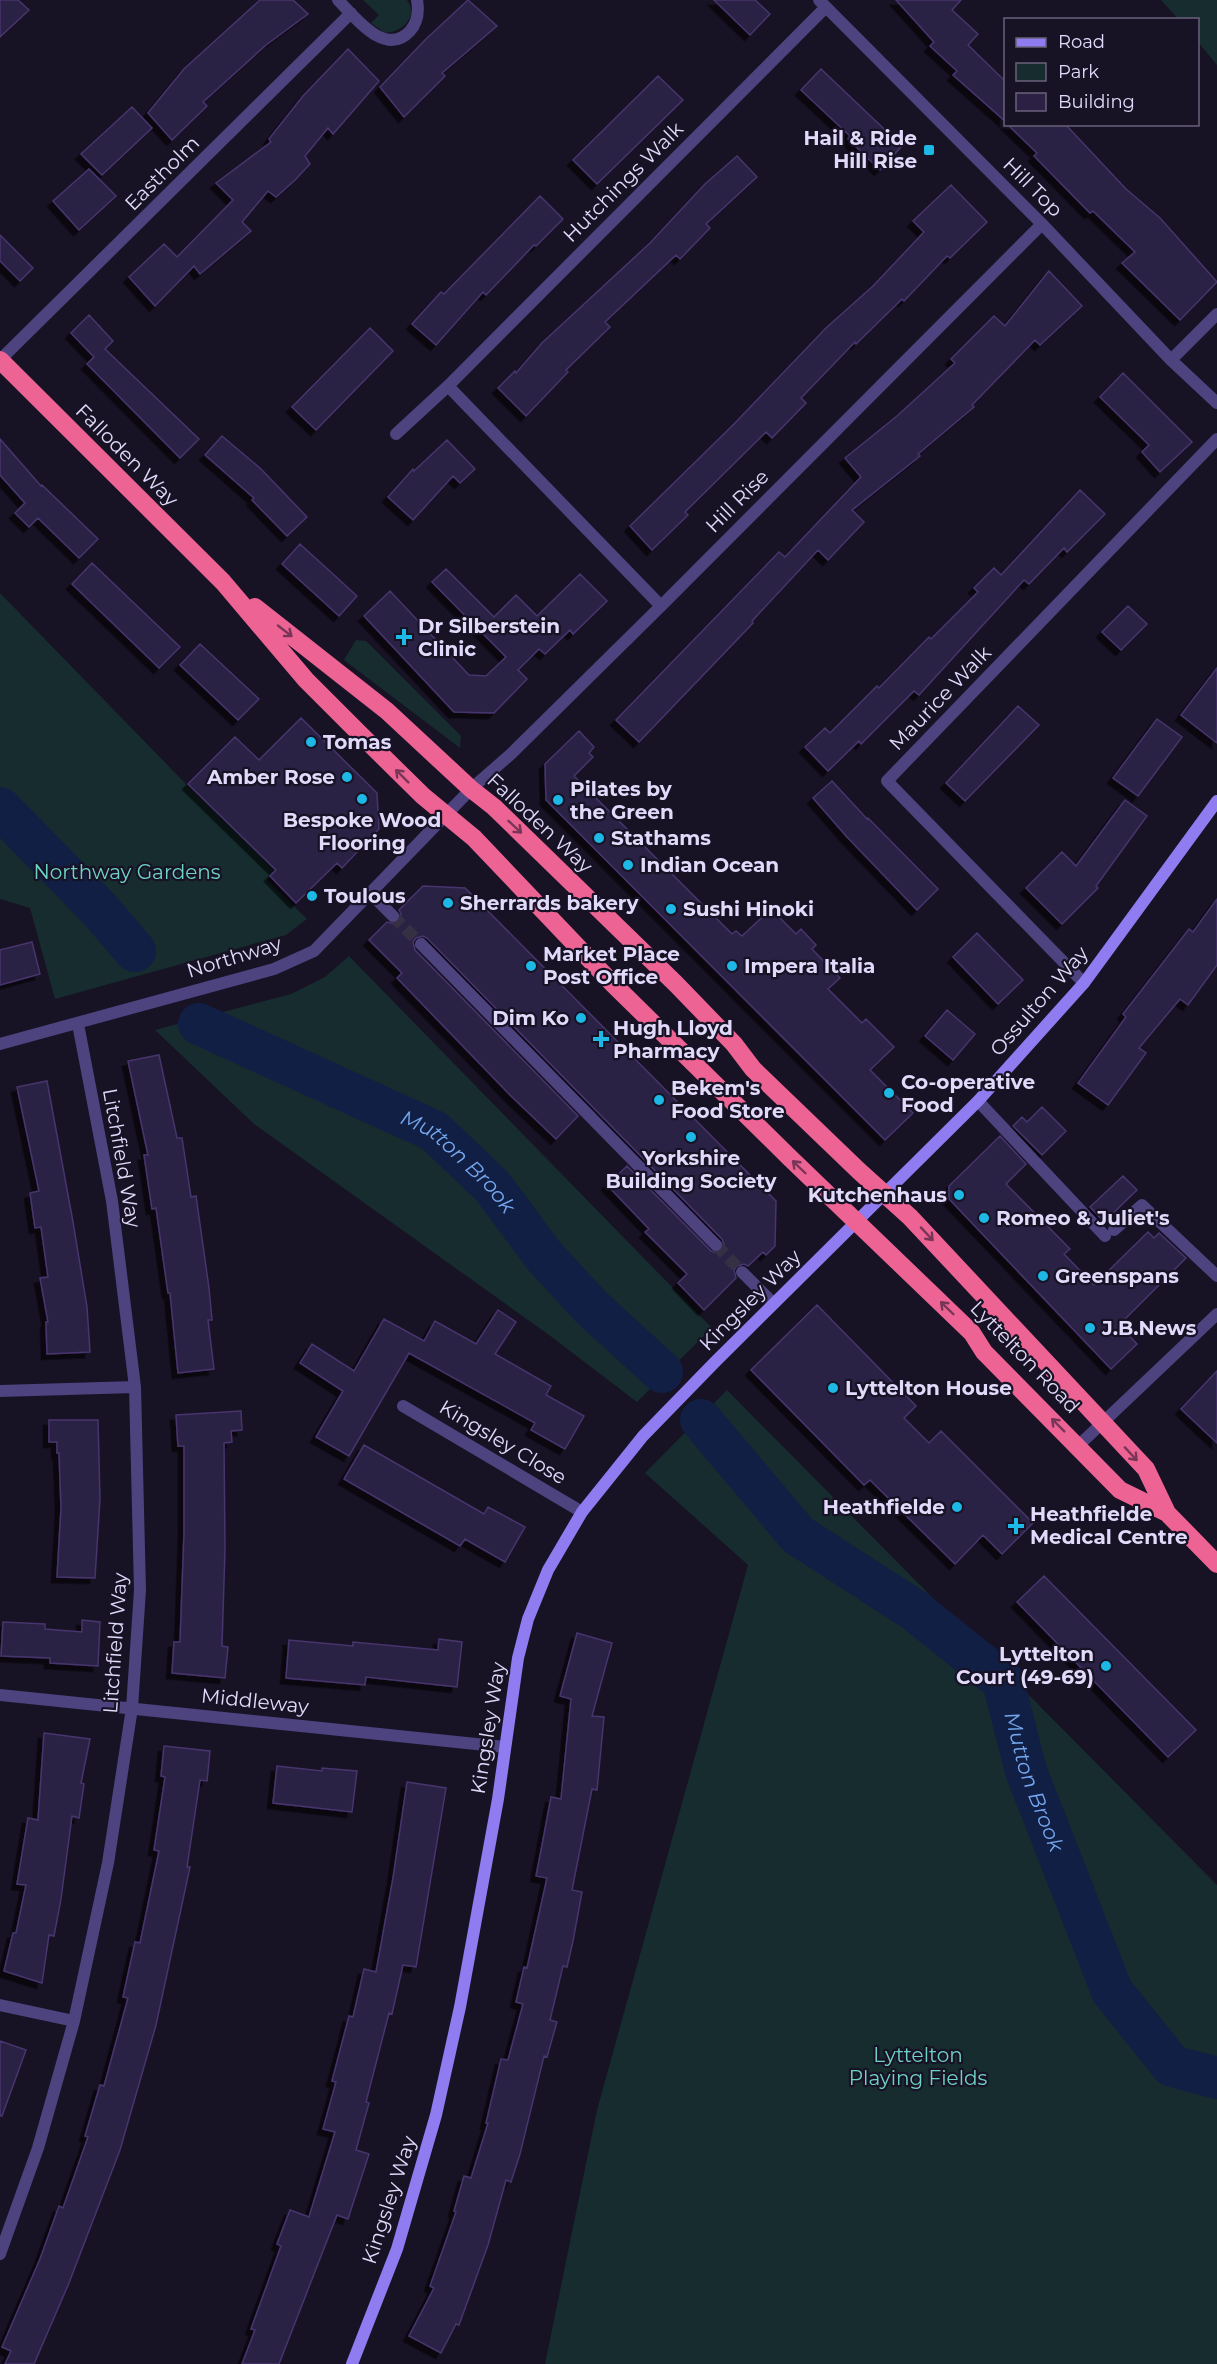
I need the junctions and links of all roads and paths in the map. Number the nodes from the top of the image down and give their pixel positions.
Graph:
1 (338, 0) edge
2 (417, 0) edge
3 (823, 3) edge
4 (351, 13) junction
5 (1042, 224) junction
6 (1217, 314) edge
7 (0, 360) edge
8 (1172, 360) junction
9 (448, 386) junction
10 (1217, 403) edge
11 (396, 434) dead end
12 (1217, 439) edge
13 (223, 582) junction
14 (661, 606) junction
15 (471, 789) junction
16 (1217, 801) edge
17 (452, 808) junction
18 (371, 894) junction
19 (393, 916) tunnel mouth
20 (421, 944) tunnel mouth
21 (1084, 983) junction
22 (78, 1024) junction
23 (0, 1044) edge
24 (978, 1101) junction
25 (885, 1194) junction
26 (870, 1208) joint
27 (856, 1222) junction
28 (716, 1245) tunnel mouth
29 (742, 1272) tunnel mouth
30 (1217, 1276) edge
31 (773, 1303) junction
32 (1217, 1314) edge
33 (135, 1387) junction
34 (0, 1391) edge
35 (403, 1406) dead end
36 (1102, 1423) junction
37 (1078, 1446) junction
38 (582, 1512) junction
39 (1167, 1513) junction
40 (1217, 1564) edge
41 (0, 1695) edge
42 (132, 1708) junction
43 (505, 1748) junction
44 (0, 2005) edge
45 (74, 2021) junction
46 (0, 2254) edge
47 (352, 2364) edge

1 - 4 street
2 - 4 street
3 - 5 street, Hill Top
3 - 9 street, Hutchings Walk
4 - 7 street, Eastholm
5 - 8 street, Hill Top
5 - 14 street, Hill Rise
6 - 8 street
7 - 13 highway, Falloden Way
8 - 10 street, Hill Top
9 - 11 street, Hutchings Walk
9 - 14 street
12 - 21 street, Maurice Walk
13 -> 15 highway, Falloden Way
17 -> 13 highway, Falloden Way
14 - 15 street, Hill Rise
15 - 17 street, Hill Rise
15 -> 25 highway, Falloden Way
16 - 21 street, Ossulton Way
17 - 18 street, Northway
27 -> 17 highway, Falloden Way
18 - 19 street
18 - 22 street, Northway
20 - 28 street
21 - 24 street, Ossulton Way
22 - 23 street, Northway
22 - 33 street, Litchfield Way
24 - 25 street, Ossulton Way
24 - 30 street
25 - 26 street, Ossulton Way
25 -> 36 highway, Lyttelton Road
26 - 27 street, Kingsley Way
27 - 31 street, Kingsley Way
37 -> 27 highway, Lyttelton Road
29 - 31 street
31 - 38 street, Kingsley Way
32 - 36 street
33 - 34 street
33 - 42 street, Litchfield Way
35 - 38 street, Kingsley Close
36 - 37 street
36 -> 39 highway, Lyttelton Road
37 - 39 highway, Lyttelton Road
38 - 43 street, Kingsley Way
39 - 40 highway, Lyttelton Road
41 - 42 street, Middleway
42 - 43 street, Middleway
42 - 45 street, Litchfield Way
43 - 47 street, Kingsley Way
44 - 45 street
45 - 46 street, Litchfield Way

